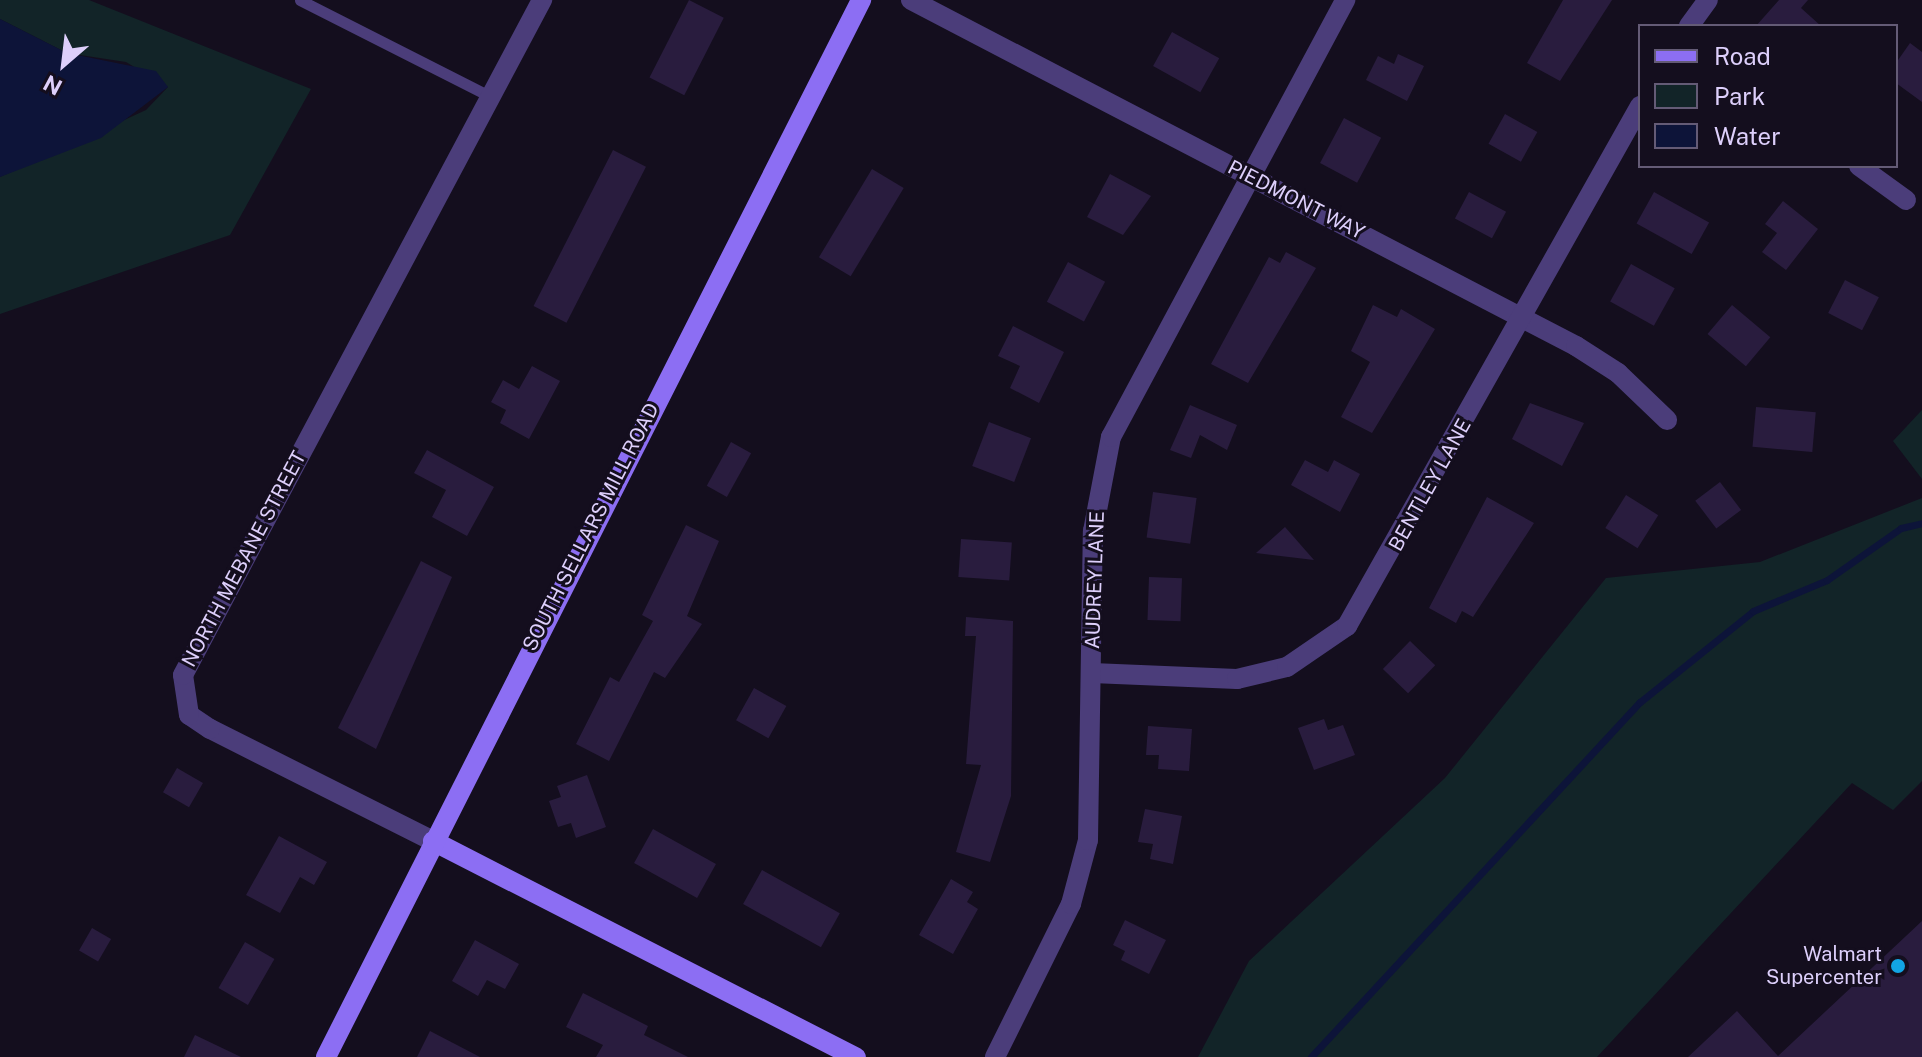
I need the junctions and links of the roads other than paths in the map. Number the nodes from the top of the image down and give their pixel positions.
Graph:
1 (300, 0) edge
2 (542, 0) edge
3 (861, 0) edge
4 (911, 0) edge
5 (1345, 0) edge
6 (1708, 0) edge
7 (1690, 24) edge
8 (489, 96) junction
9 (1638, 110) edge
10 (1862, 168) edge
11 (1250, 175) junction
12 (1906, 200) dead end
13 (1522, 318) junction
14 (1667, 420) dead end
15 (1092, 673) junction
16 (433, 841) junction
17 (326, 1057) edge
18 (856, 1057) edge
19 (995, 1057) edge

1 - 8 lane
2 - 8 street, NORTH MEBANE STREET
3 - 16 main road, SOUTH SELLARS MILL ROAD
4 - 11 street, PIEDMONT WAY
5 - 11 street, AUDREY LANE
6 - 7 street
8 - 16 street, NORTH MEBANE STREET
9 - 13 street, BENTLEY LANE
10 - 12 street
11 - 13 street, PIEDMONT WAY
11 - 15 street, AUDREY LANE
13 - 14 street, PIEDMONT WAY
13 - 15 street, BENTLEY LANE
15 - 19 street, AUDREY LANE
16 - 17 main road, SOUTH SELLARS MILL ROAD
16 - 18 main road, NORTH MEBANE STREET

